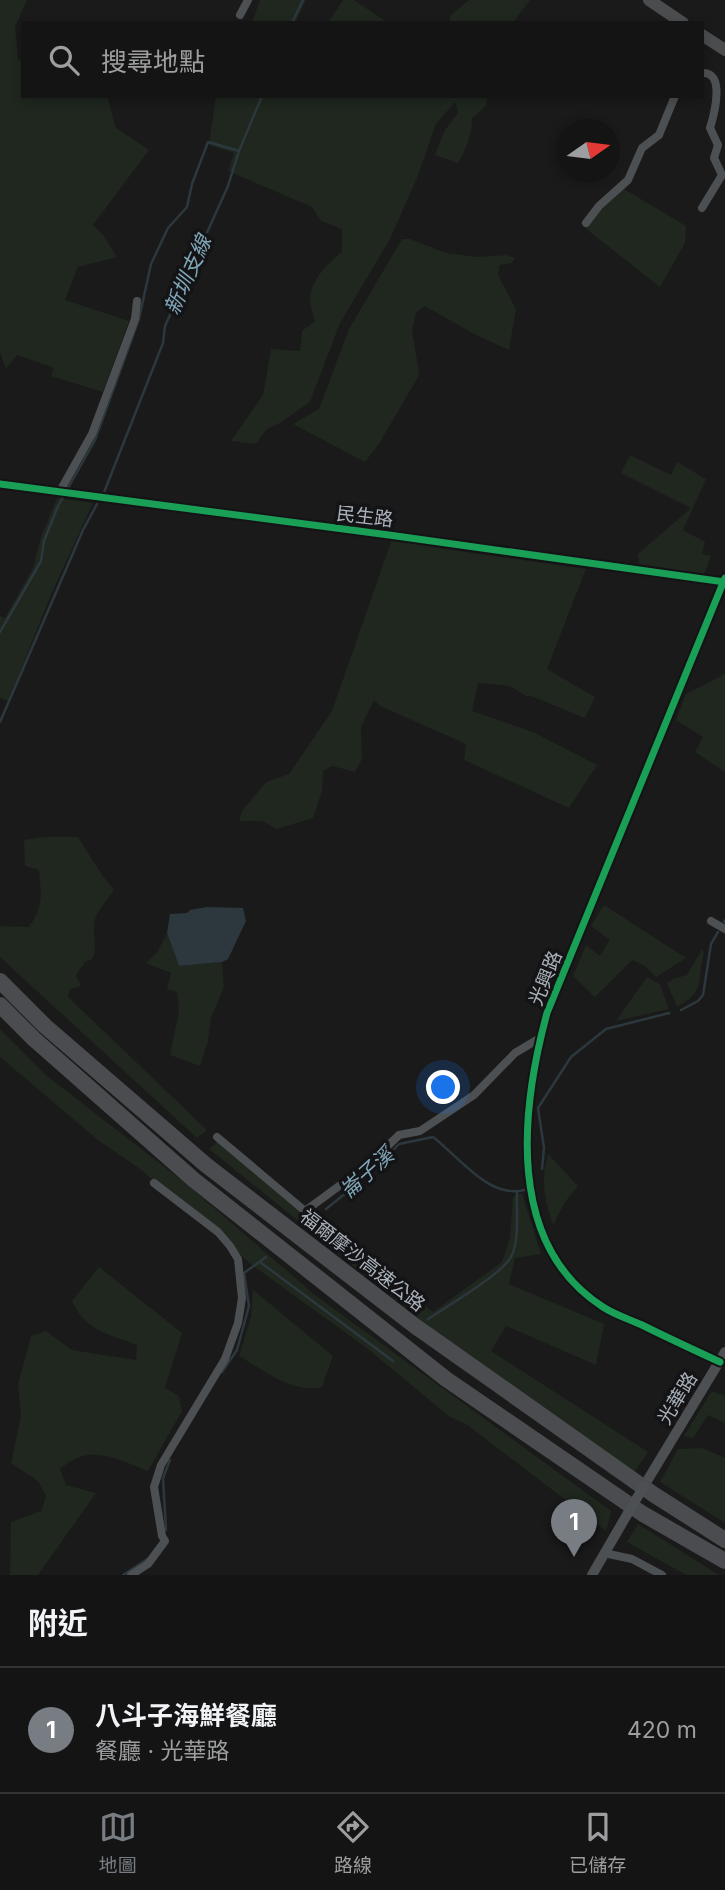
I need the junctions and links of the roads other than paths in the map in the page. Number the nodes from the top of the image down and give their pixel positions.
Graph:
1 (248, 0) edge
2 (649, 0) edge
3 (240, 16) dead end
4 (680, 21) edge
5 (704, 36) edge
6 (725, 50) edge
7 (725, 71) edge
8 (704, 73) edge
9 (720, 79) junction
10 (675, 98) edge
11 (702, 208) dead end
12 (586, 223) dead end
13 (137, 301) dead end
14 (0, 484) edge
15 (59, 493) junction
16 (724, 581) edge
17 (711, 921) dead end
18 (725, 929) edge
19 (0, 981) edge
20 (0, 1005) edge
21 (540, 1038) junction
22 (217, 1137) dead end
23 (154, 1183) dead end
24 (722, 1357) edge
25 (725, 1540) edge
26 (604, 1553) junction
27 (725, 1561) edge
28 (131, 1575) edge
29 (592, 1575) edge
30 (662, 1575) edge

1 - 3 street
2 - 4 main road
5 - 6 main road
7 - 9 street
8 - 9 street
9 - 11 street
10 - 12 street
13 - 15 street
14 - 15 street, 民生路
15 - 16 street, 民生路
16 - 21 street, 光興路
17 - 18 street
19 - 25 highway, 福爾摩沙高速公路
20 - 27 highway
21 - 22 street
21 - 24 street, 光興路
23 - 28 street
24 - 26 street, 光華路, bridge
26 - 29 street
26 - 30 street

